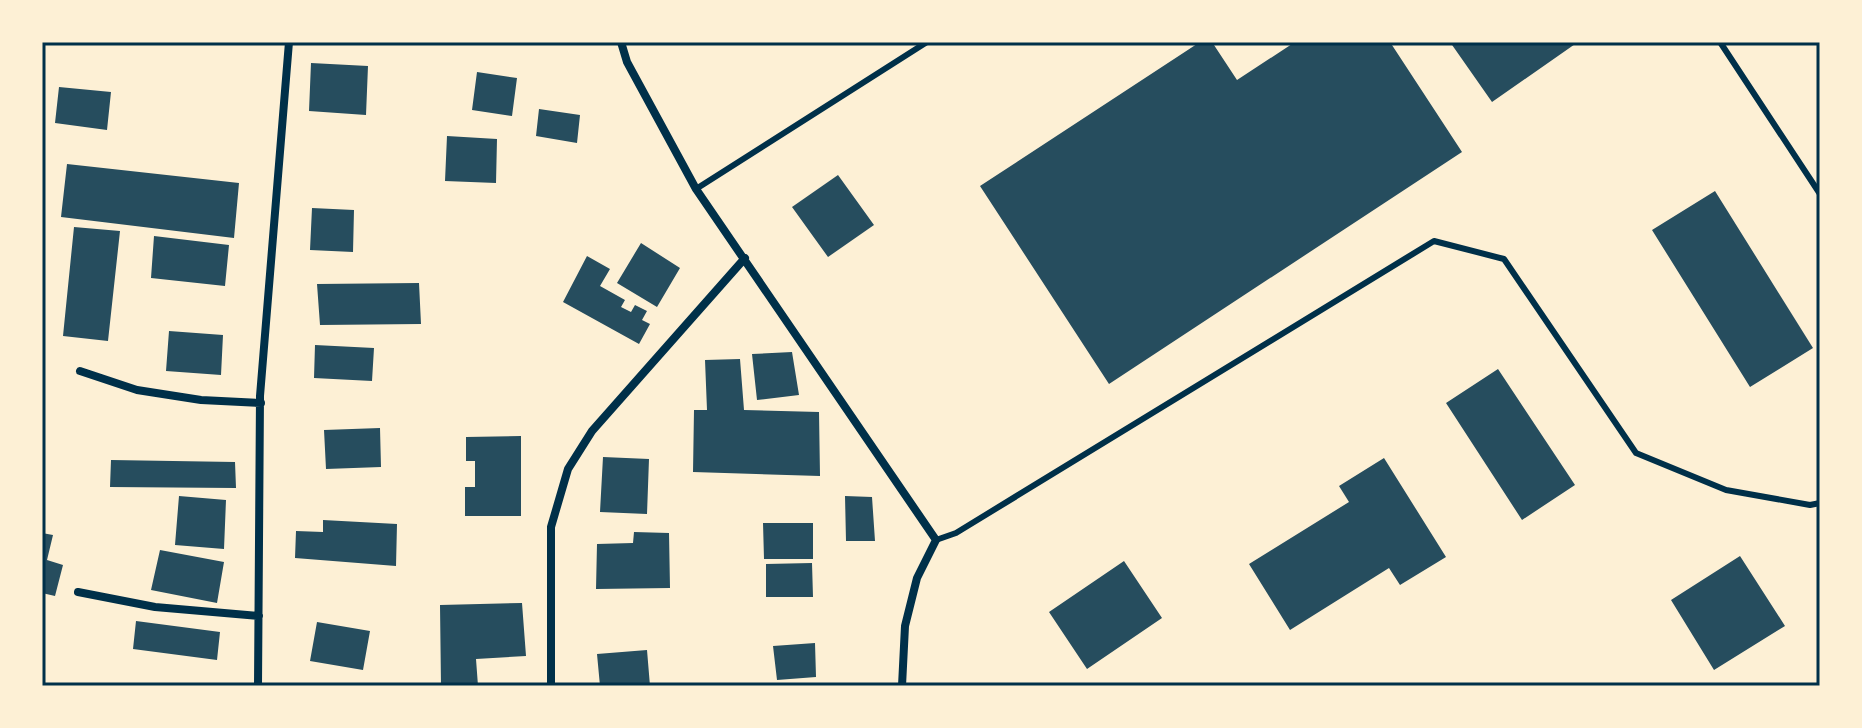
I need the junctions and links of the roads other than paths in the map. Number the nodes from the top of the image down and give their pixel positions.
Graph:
1 (289, 42) edge
2 (621, 42) edge
3 (927, 42) edge
4 (1720, 42) edge
5 (696, 189) junction
6 (1820, 194) edge
7 (745, 258) junction
8 (80, 371) dead end
9 (261, 403) junction
10 (1820, 503) edge
11 (936, 540) junction
12 (78, 592) dead end
13 (259, 616) junction
14 (258, 686) edge
15 (551, 686) edge
16 (902, 686) edge

1 - 9 street
2 - 5 street
3 - 5 lane
4 - 6 lane
5 - 7 street
7 - 11 street
7 - 15 street
8 - 9 street
9 - 13 street
10 - 11 lane
11 - 16 street
12 - 13 street
13 - 14 street

